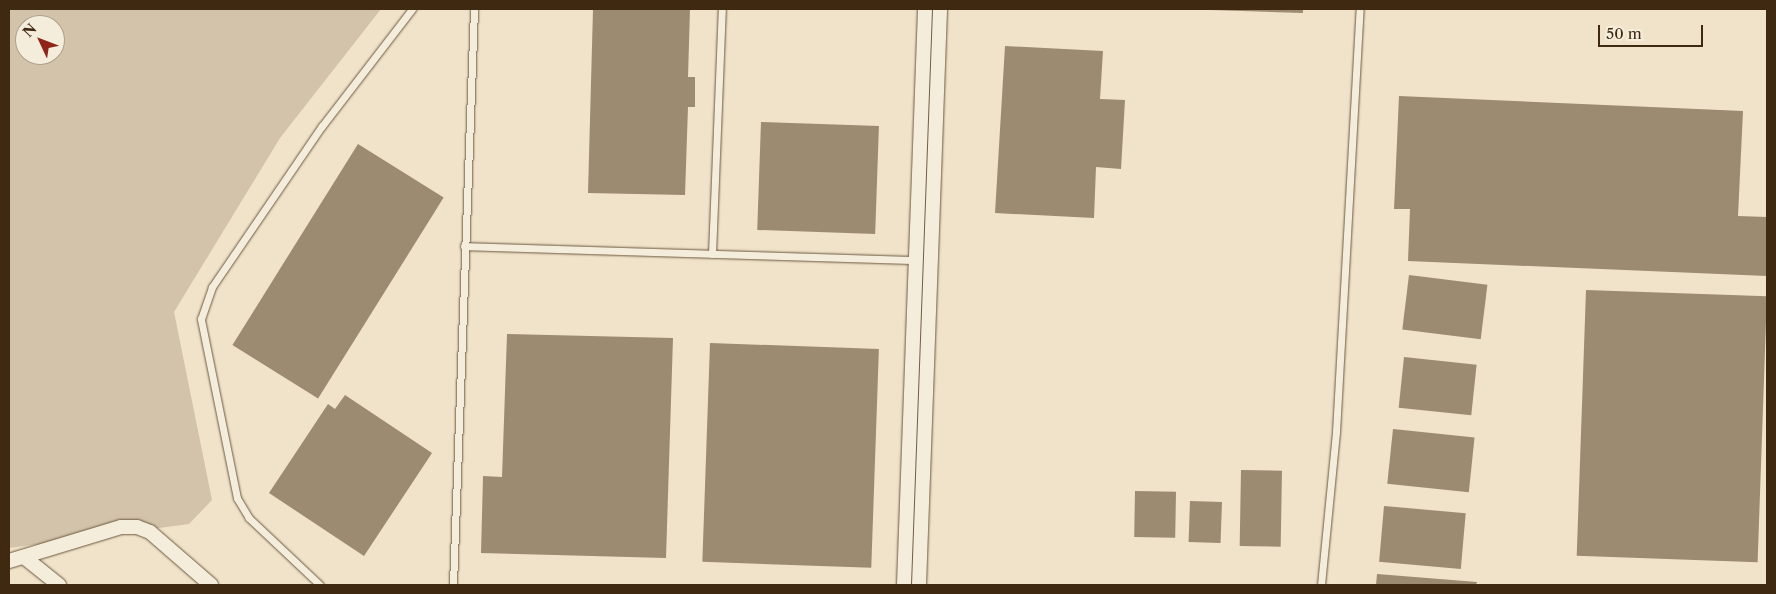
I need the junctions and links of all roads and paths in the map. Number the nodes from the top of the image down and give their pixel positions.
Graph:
1 (412, 9) edge
2 (474, 9) edge
3 (722, 9) edge
4 (926, 9) edge
5 (940, 9) edge
6 (1360, 9) edge
7 (464, 246) junction
8 (712, 254) junction
9 (917, 260) junction
10 (24, 557) junction
11 (9, 561) edge
12 (59, 585) edge
13 (211, 585) edge
14 (320, 585) edge
15 (453, 585) edge
16 (904, 585) edge
17 (920, 585) edge
18 (1321, 585) edge

1 - 14 lane
2 - 7 lane
3 - 8 lane
4 - 9 street
5 - 17 street
6 - 18 lane
7 - 8 lane
7 - 15 lane
8 - 9 lane
9 - 16 street
10 - 11 street
10 - 12 street
10 - 13 street

